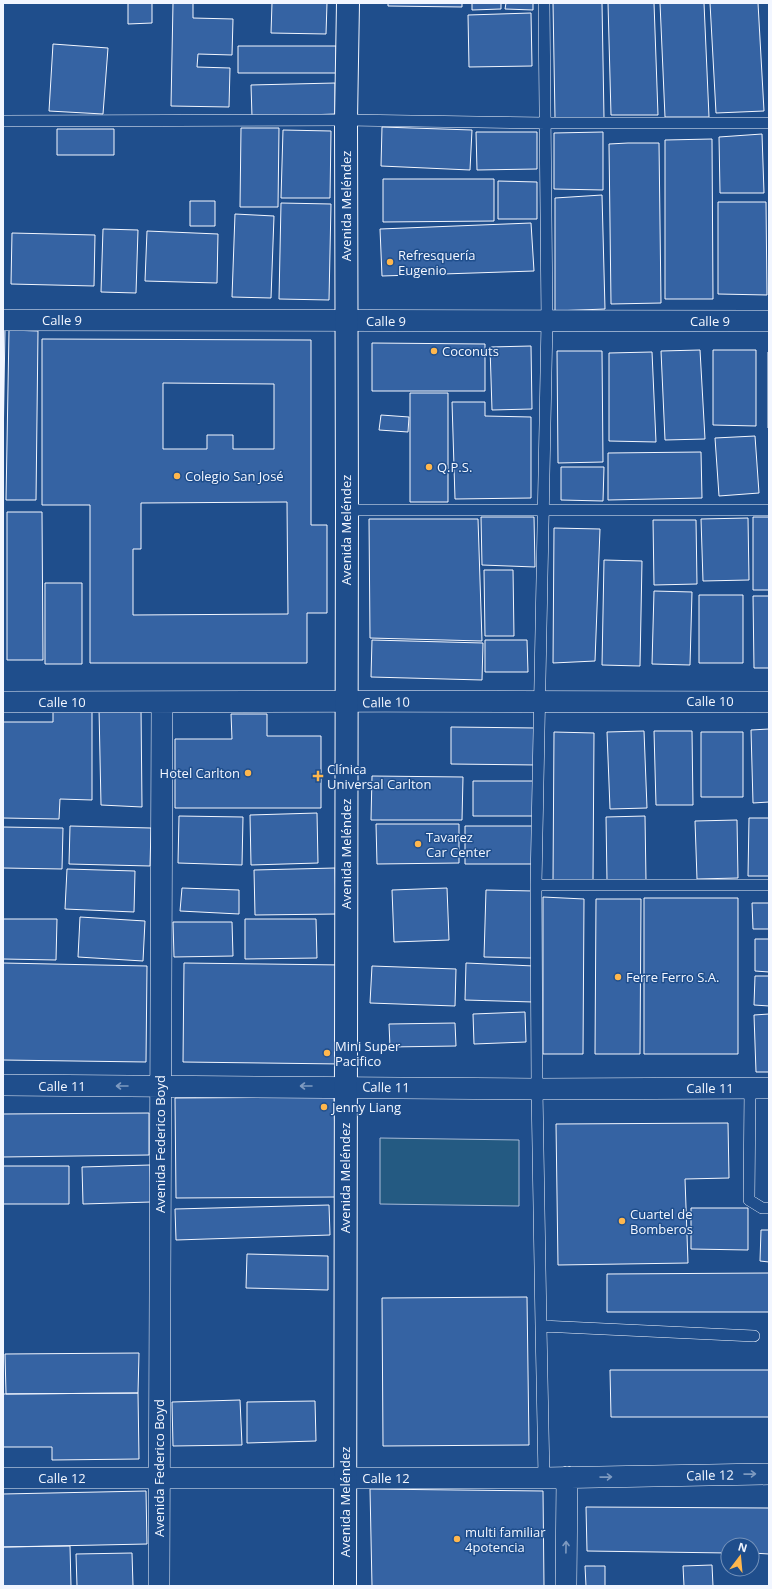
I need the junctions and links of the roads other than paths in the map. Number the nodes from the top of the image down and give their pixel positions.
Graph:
1 (348, 3) edge
2 (544, 3) edge
3 (346, 120) junction
4 (3, 121) edge
5 (546, 123) junction
6 (769, 123) edge
7 (3, 320) edge
8 (347, 321) junction
9 (546, 321) junction
10 (769, 321) edge
11 (347, 510) junction
12 (543, 510) junction
13 (769, 510) edge
14 (540, 700) junction
15 (3, 702) edge
16 (162, 702) junction
17 (346, 702) junction
18 (769, 702) edge
19 (536, 885) junction
20 (769, 885) edge
21 (3, 1085) edge
22 (160, 1086) junction
23 (345, 1086) junction
24 (759, 1088) edge
25 (537, 1089) junction
26 (769, 1208) edge
27 (541, 1326) junction
28 (754, 1336) dead end
29 (769, 1474) edge
30 (567, 1477) junction
31 (3, 1478) edge
32 (159, 1478) junction
33 (345, 1478) junction
34 (544, 1478) junction
35 (159, 1586) edge
36 (345, 1586) edge
37 (566, 1586) edge

1 - 3 street, Avenida Meléndez
2 - 5 lane
3 - 4 lane
3 - 5 lane
3 - 8 street, Avenida Meléndez
5 - 6 lane
5 - 9 lane
7 - 8 street, Calle 9
8 - 9 street, Calle 9
8 - 11 street, Avenida Meléndez
9 - 10 street, Calle 9
9 - 12 lane
11 - 12 lane
11 - 17 street, Avenida Meléndez
12 - 13 lane
12 - 14 lane
14 - 17 street, Calle 10
14 - 18 street, Calle 10
14 - 19 lane
15 - 16 street, Calle 10
16 - 17 street, Calle 10
16 - 22 street, Avenida Federico Boyd
17 - 23 street, Avenida Meléndez
19 - 20 lane
19 - 25 lane
22 -> 21 street, Calle 11
23 -> 22 street, Calle 11
22 - 32 street, Avenida Federico Boyd
23 - 25 street, Calle 11
23 - 33 street, Avenida Meléndez
24 - 25 street, Calle 11
24 - 26 lane
25 - 27 lane
27 - 28 lane
27 - 34 lane
30 -> 29 street, Calle 12
30 - 34 street, Calle 12
37 -> 30 street
31 - 32 street, Calle 12
32 - 33 street, Calle 12
32 - 35 street, Avenida Federico Boyd
33 - 34 street, Calle 12
33 - 36 street, Avenida Meléndez

